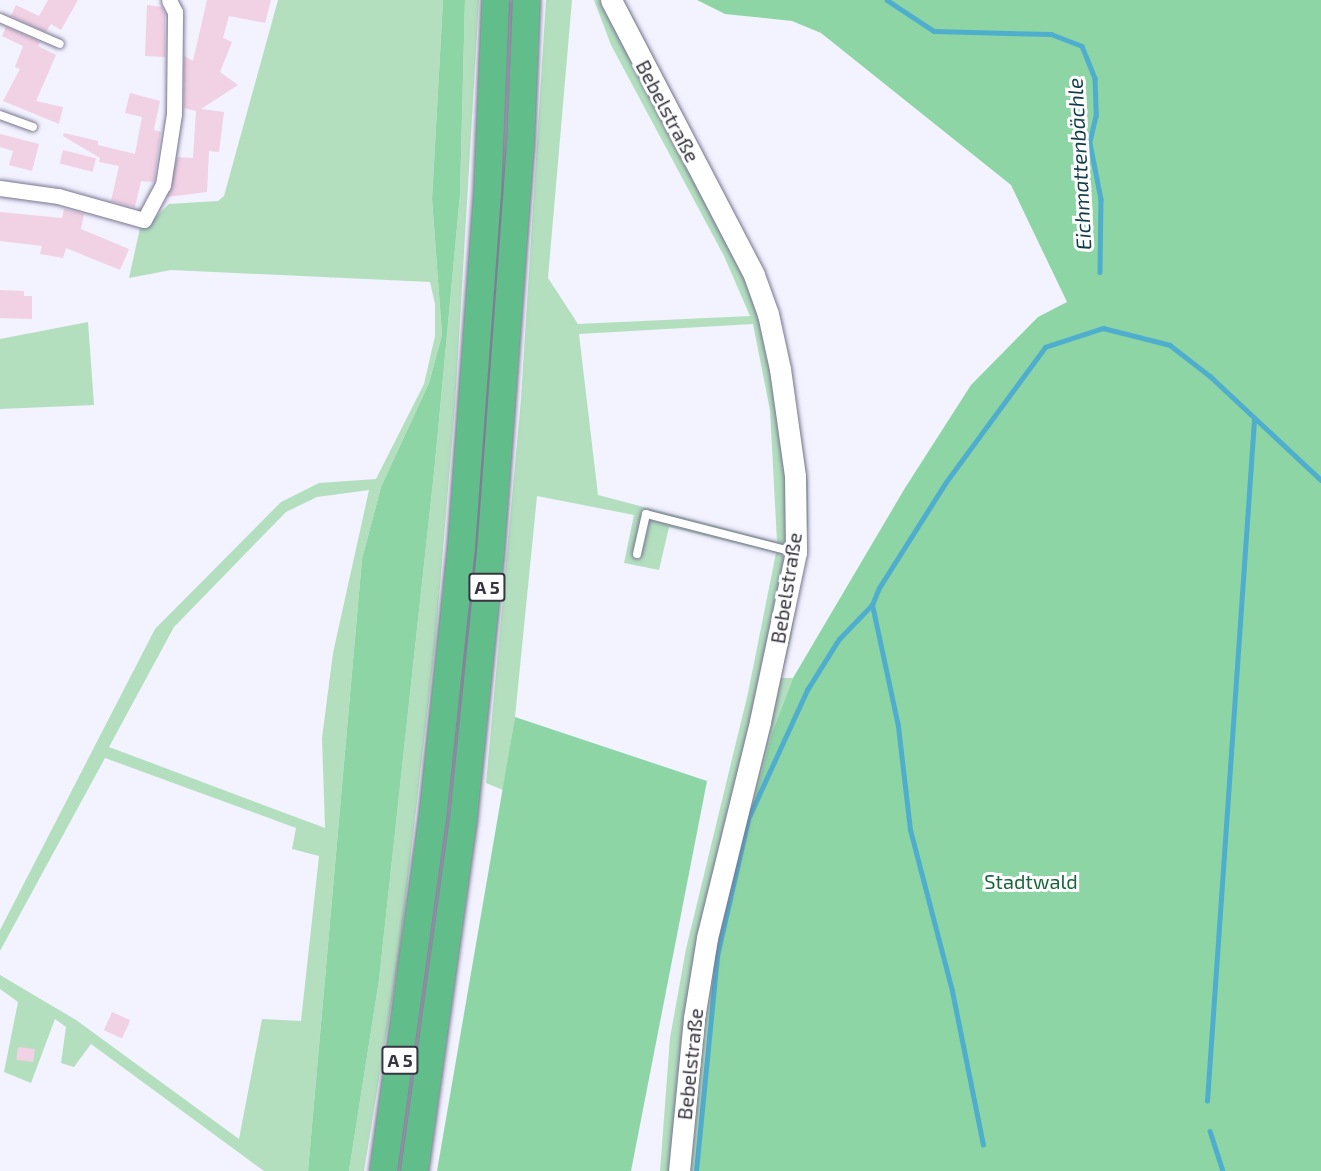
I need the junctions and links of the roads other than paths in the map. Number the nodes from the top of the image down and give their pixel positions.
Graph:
1 (169, 0) edge
2 (495, 0) edge
3 (526, 0) edge
4 (611, 0) edge
5 (0, 18) edge
6 (60, 44) dead end
7 (0, 115) edge
8 (33, 127) dead end
9 (0, 188) edge
10 (796, 552) junction
11 (637, 554) dead end
12 (383, 1171) edge
13 (414, 1171) edge
14 (679, 1171) edge

1 - 9 street
2 - 12 highway, A 5
3 - 13 highway, A 5
4 - 10 street, Bebelstraße
5 - 6 lane
7 - 8 lane
10 - 11 lane
10 - 14 street, Bebelstraße

